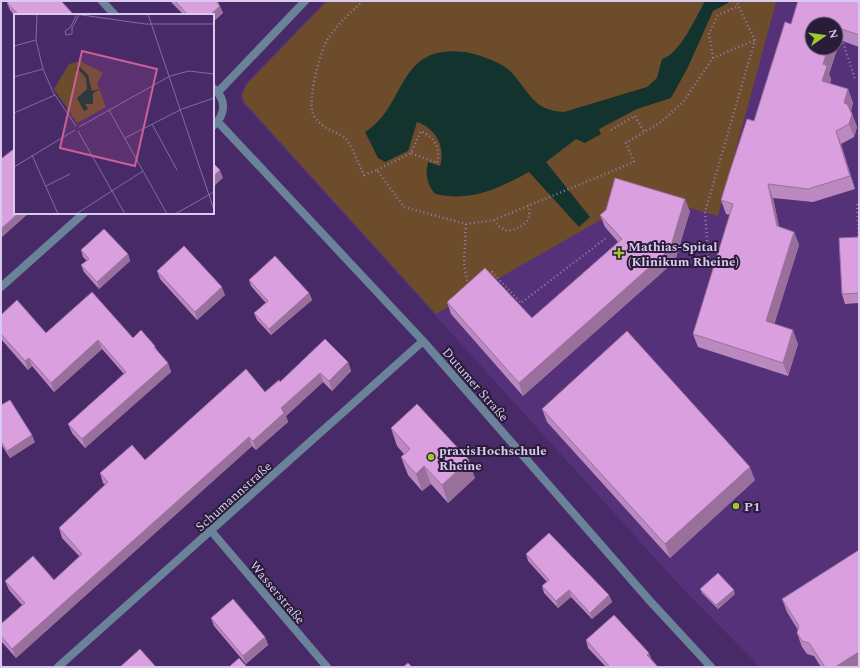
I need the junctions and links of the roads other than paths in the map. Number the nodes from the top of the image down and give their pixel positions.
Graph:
1 (102, 1) edge
2 (305, 1) edge
3 (114, 14) edge
4 (216, 90) edge
5 (215, 124) edge
6 (83, 214) edge
7 (1, 287) edge
8 (423, 341) junction
9 (212, 532) junction
10 (58, 667) edge
11 (327, 667) edge
12 (711, 667) edge

1 - 3 street
2 - 4 street
4 - 5 street
5 - 8 street, Dutumer Straße
6 - 7 street
8 - 9 street, Schumannstraße
8 - 12 street, Dutumer Straße
9 - 10 street, Schumannstraße
9 - 11 street, Wasserstraße

